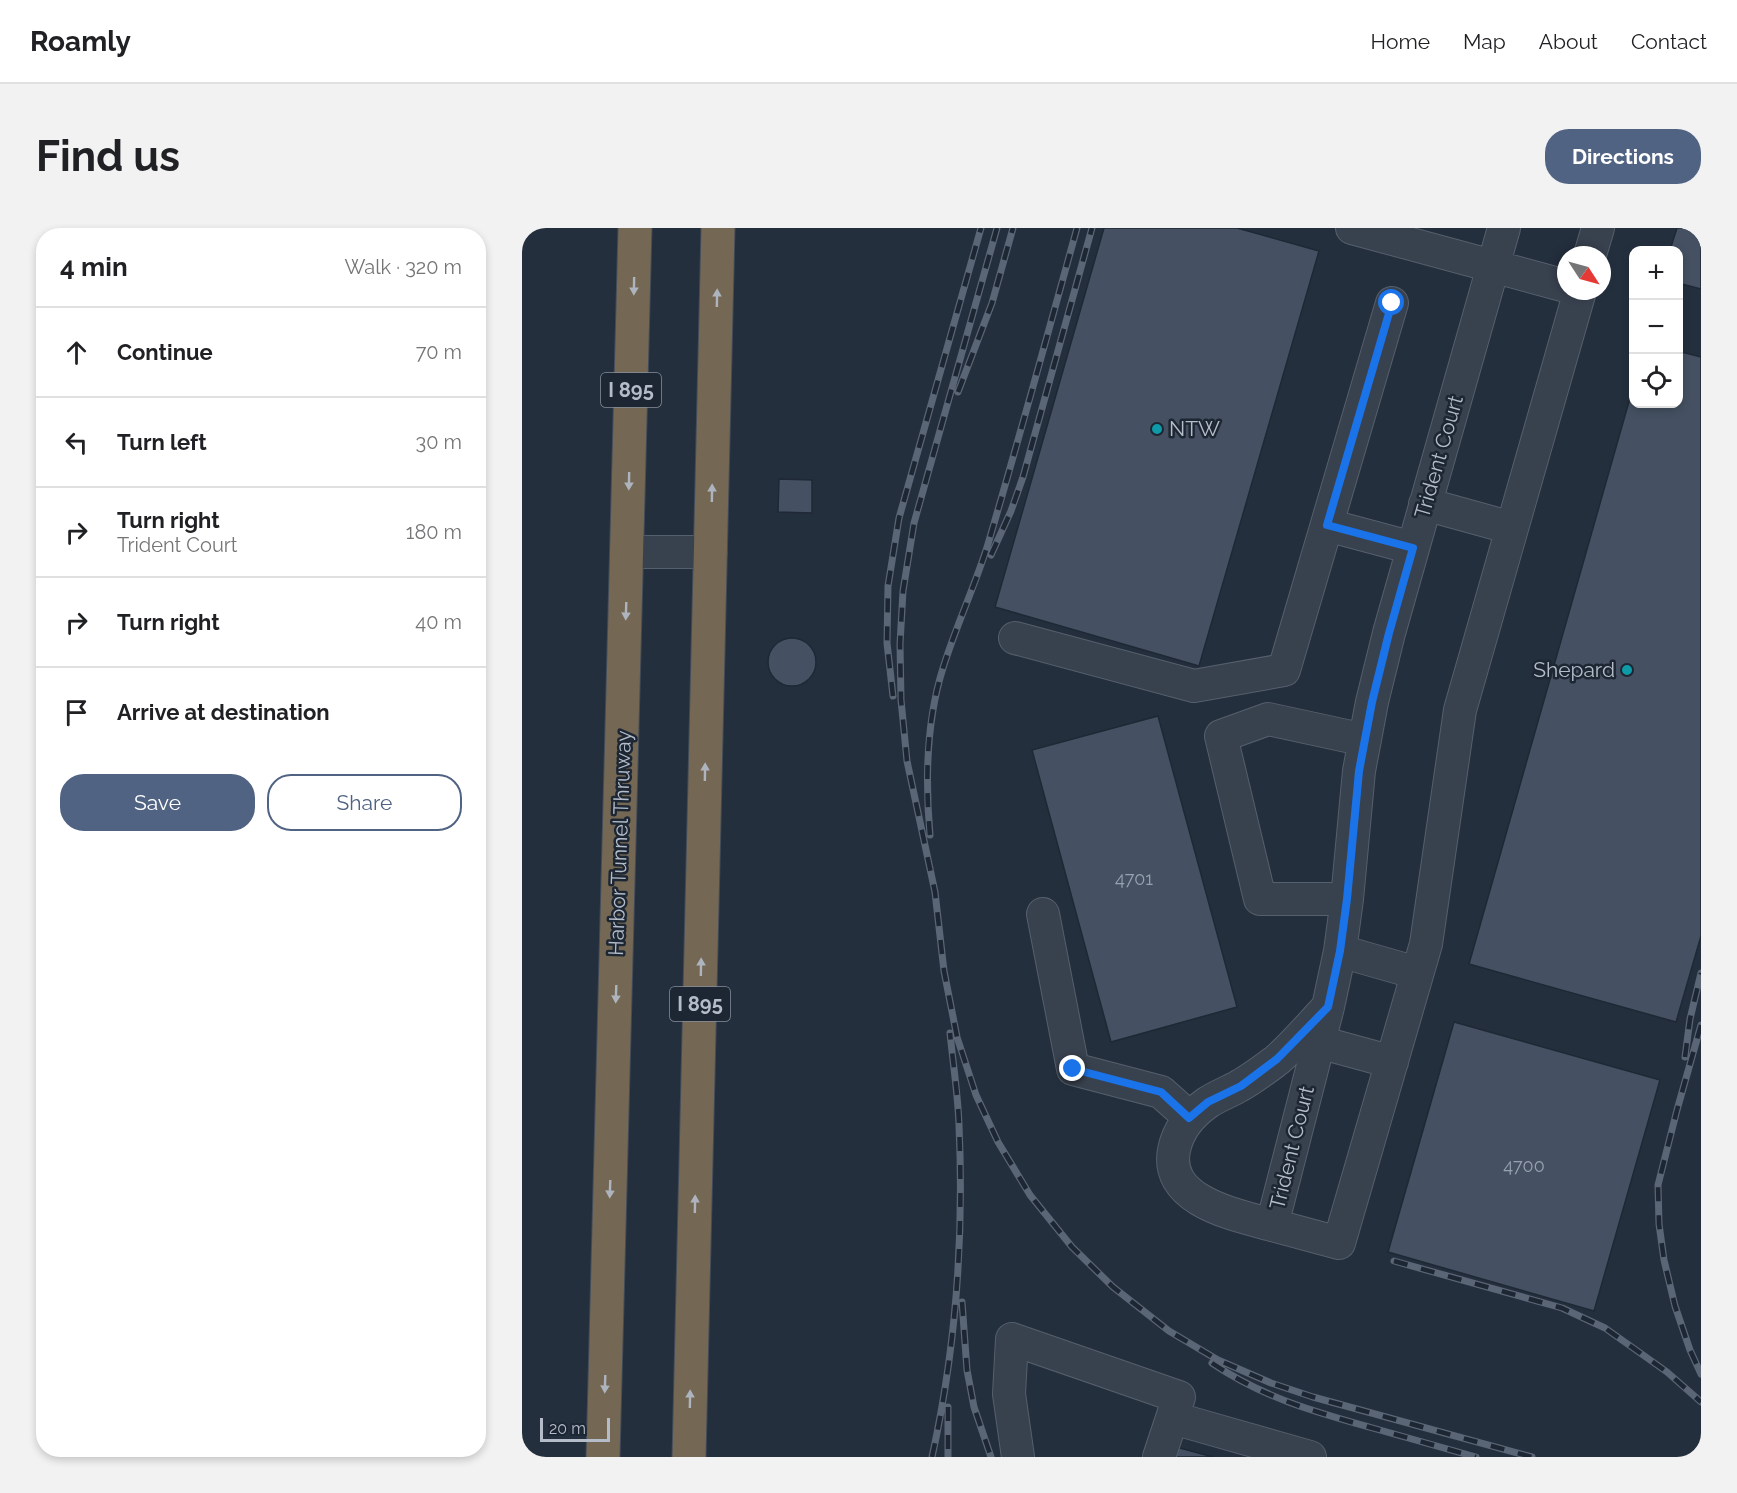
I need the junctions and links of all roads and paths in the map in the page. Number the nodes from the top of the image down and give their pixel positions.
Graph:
1 (635, 228) edge
2 (718, 228) edge
3 (1352, 228) edge
4 (1504, 228) edge
5 (1598, 228) edge
6 (1392, 233) edge
7 (1593, 246) edge
8 (1493, 266) junction
9 (1557, 284) edge
10 (1577, 300) edge
11 (1392, 303) dead end
12 (1425, 504) junction
13 (1327, 525) junction
14 (1512, 528) junction
15 (1413, 548) junction
16 (627, 552) junction
17 (711, 552) junction
18 (1015, 638) dead end
19 (1365, 740) junction
20 (1347, 899) junction
21 (1043, 914) dead end
22 (1340, 951) junction
23 (1418, 973) junction
24 (1328, 1007) junction
25 (1319, 1042) junction
26 (1392, 1062) junction
27 (1189, 1118) junction
28 (1272, 1225) junction
29 (1173, 1418) junction
30 (603, 1457) edge
31 (689, 1457) edge
32 (1018, 1457) edge
33 (1159, 1457) edge
34 (1310, 1457) edge

1 -> 16 highway, Harbor Tunnel Thruway / I 895
17 -> 2 highway, I 895
3 - 6 street
4 - 8 street, Trident Court
5 - 7 street
6 - 8 street
8 - 9 street
8 - 12 street, Trident Court
10 - 14 street
11 - 13 street
12 - 14 street
12 - 15 street, Trident Court
13 - 15 street
13 - 18 street
14 - 23 street
15 - 19 street, Trident Court
16 - 17 street
16 -> 30 highway, Harbor Tunnel Thruway / I 895
31 -> 17 highway, I 895
19 - 20 street, Trident Court
19 - 20 street
20 - 22 street, Trident Court
21 - 27 street
22 - 23 street
22 - 24 street, Trident Court
23 - 26 street
24 - 25 street, Trident Court
24 - 27 street, Trident Court
25 - 26 street
25 - 28 street, Trident Court
26 - 28 street
27 - 28 street, Trident Court
29 - 32 street
29 - 33 street
29 - 34 street

